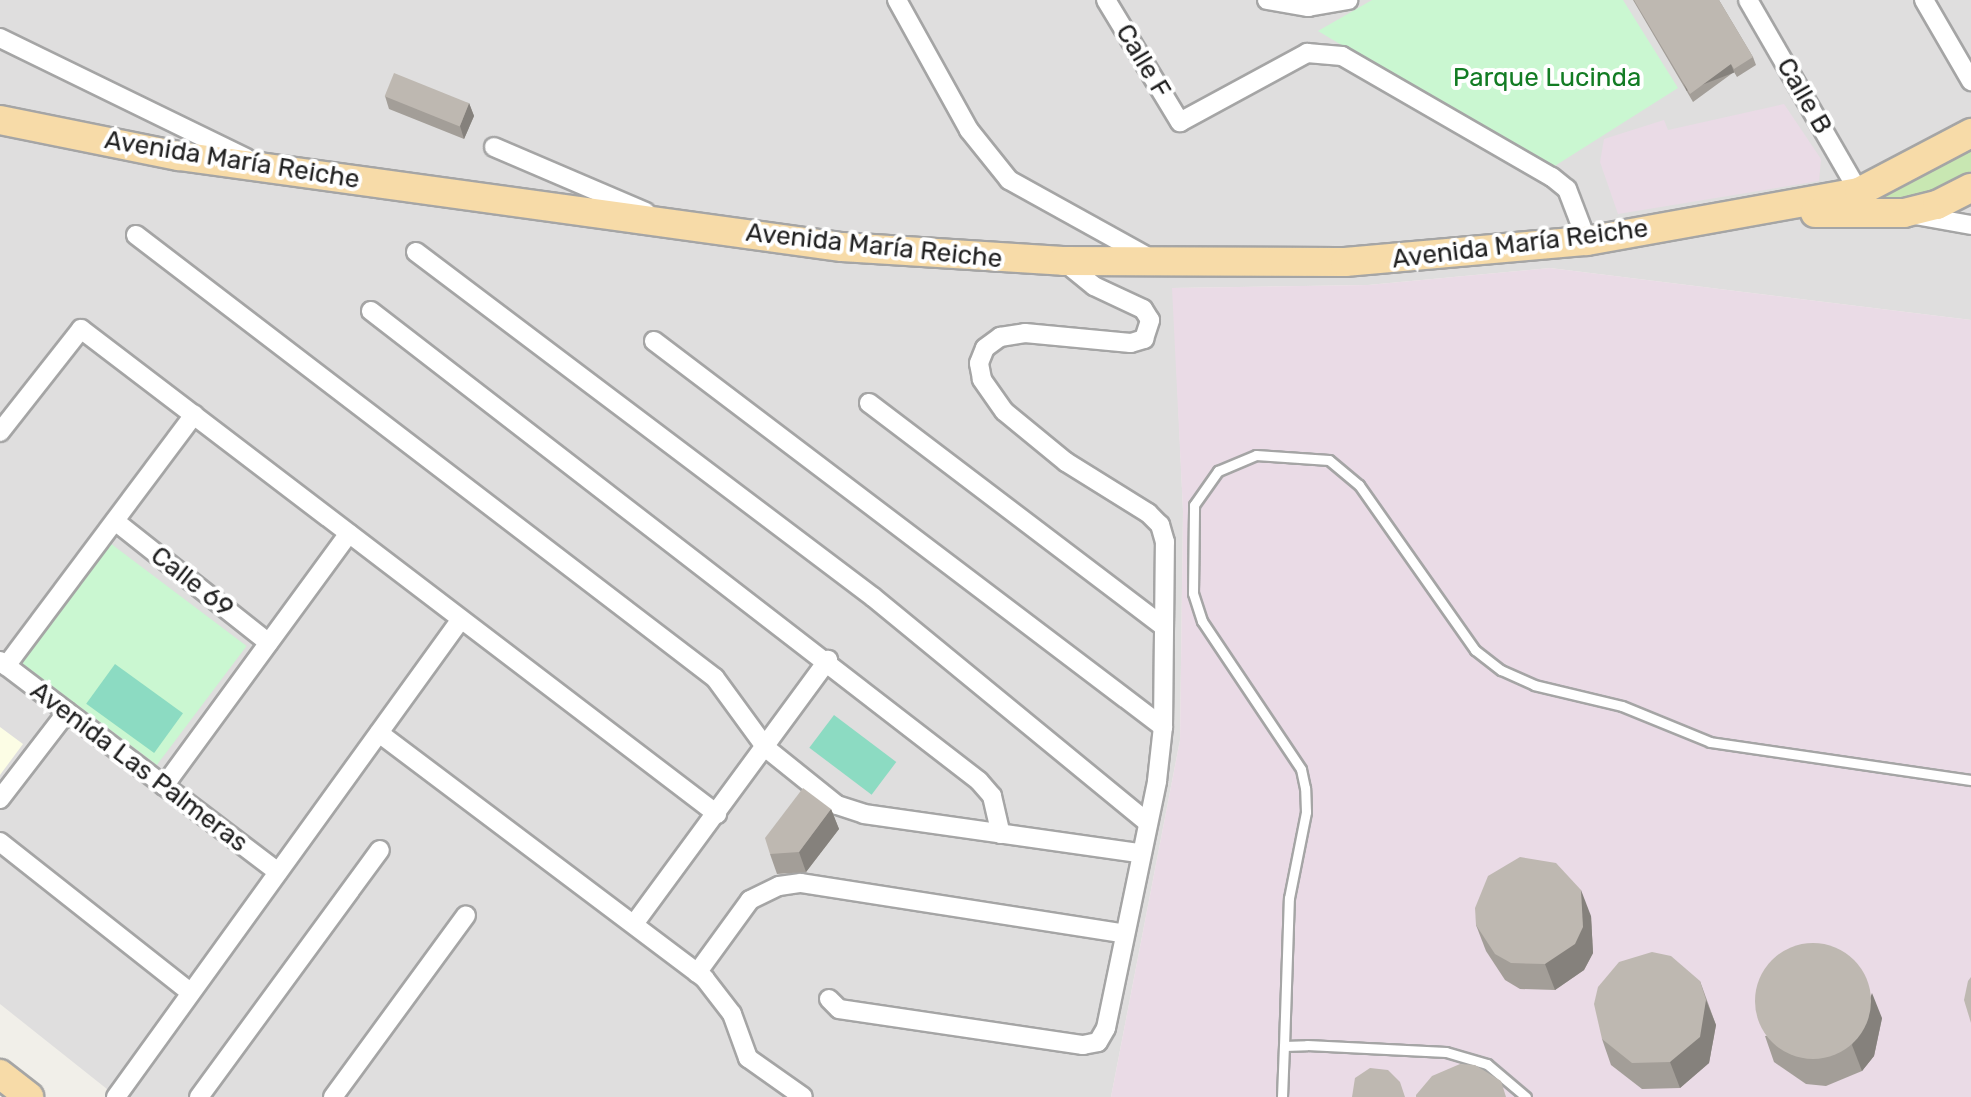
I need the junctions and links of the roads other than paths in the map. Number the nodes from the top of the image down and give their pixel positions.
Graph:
1 (897, 0) edge
2 (1106, 0) edge
3 (1267, 0) edge
4 (1348, 0) edge
5 (1748, 0) edge
6 (1924, 0) edge
7 (0, 38) edge
8 (1971, 81) edge
9 (0, 120) edge
10 (1971, 133) edge
11 (494, 147) dead end
12 (265, 167) junction
13 (1971, 188) edge
14 (1859, 192) junction
15 (1754, 212) junction
16 (1904, 213) junction
17 (672, 223) junction
18 (1971, 225) edge
19 (136, 235) dead end
20 (1587, 241) junction
21 (416, 252) dead end
22 (1063, 261) junction
23 (1157, 261) junction
24 (371, 311) dead end
25 (654, 341) dead end
26 (869, 403) dead end
27 (6, 412) edge
28 (194, 415) junction
29 (0, 432) edge
30 (115, 521) junction
31 (349, 533) junction
32 (461, 619) junction
33 (1163, 626) junction
34 (269, 643) junction
35 (828, 660) junction
36 (3, 663) edge
37 (67, 712) junction
38 (1163, 727) junction
39 (379, 733) junction
40 (766, 748) junction
41 (1971, 780) edge
42 (164, 786) junction
43 (0, 799) edge
44 (717, 814) junction
45 (1147, 822) junction
46 (1001, 834) junction
47 (0, 842) edge
48 (380, 850) dead end
49 (1138, 853) junction
50 (278, 872) junction
51 (466, 915) dead end
52 (634, 924) junction
53 (1122, 933) junction
54 (697, 973) junction
55 (191, 993) junction
56 (829, 999) dead end
57 (1284, 1046) junction
58 (0, 1074) edge
59 (29, 1097) edge
60 (116, 1097) edge
61 (199, 1097) edge
62 (333, 1097) edge
63 (803, 1097) edge
64 (1282, 1097) edge
65 (1526, 1097) edge

1 - 23 street
2 - 20 street, Calle F
3 - 4 street
5 - 14 street, Calle B
6 - 8 street
7 - 12 street
9 - 12 main road, Avenida María Reiche
10 - 14 main road, Avenida María Reiche
11 - 17 street
12 - 17 main road, Avenida María Reiche
13 - 16 main road, Avenida María Reiche
14 - 15 main road, Avenida María Reiche
15 - 16 main road, Avenida María Reiche
15 - 20 main road, Avenida María Reiche
16 - 18 street
17 - 22 main road, Avenida María Reiche
19 - 40 street
20 - 23 main road, Avenida María Reiche
21 - 45 street
22 - 23 main road, Avenida María Reiche
22 - 33 street
24 - 35 street
25 - 38 street
26 - 33 street
27 - 28 street
27 - 29 street
28 - 30 street
28 - 31 street
30 - 34 street, Calle 69
30 - 36 street
31 - 32 street
31 - 34 street
32 - 39 street
32 - 44 street
33 - 38 street
34 - 42 street
35 - 40 street
35 - 46 street
36 - 37 street, Avenida Las Palmeras
37 - 42 street, Avenida Las Palmeras
37 - 43 street
38 - 45 street
39 - 50 street
39 - 52 street
40 - 44 street
40 - 46 street
41 - 57 lane
42 - 50 street, Avenida Las Palmeras
44 - 52 street
45 - 49 street
46 - 49 street
47 - 55 street
48 - 61 street
49 - 53 street
50 - 55 street
51 - 62 street
52 - 54 street
53 - 54 street
53 - 56 street
54 - 63 street
55 - 60 street
57 - 64 lane
57 - 65 lane
58 - 59 main road

